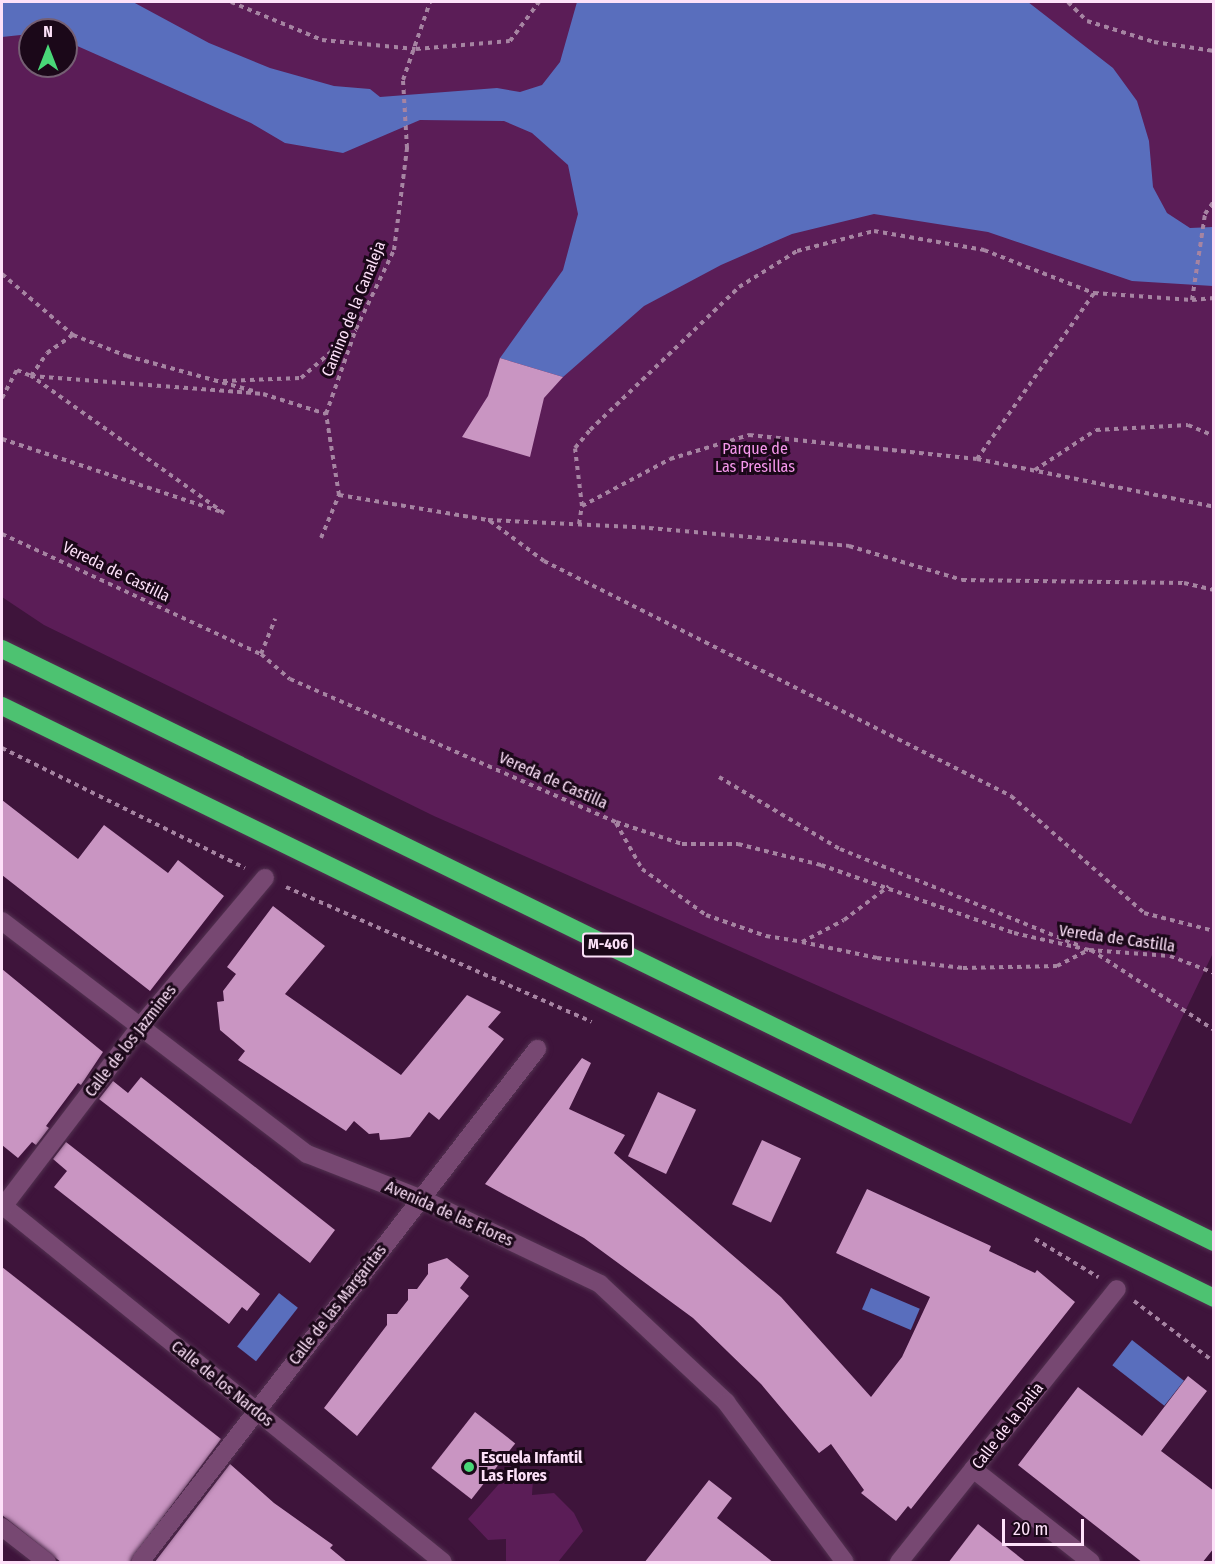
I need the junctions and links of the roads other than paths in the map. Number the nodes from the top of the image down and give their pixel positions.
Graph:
1 (2, 649) edge
2 (2, 706) edge
3 (268, 879) road end
4 (2, 921) edge
5 (139, 1028) junction
6 (537, 1049) dead end
7 (422, 1198) junction
8 (2, 1206) edge
9 (1214, 1242) edge
10 (1117, 1289) road end
11 (1214, 1298) edge
12 (255, 1411) junction
13 (974, 1469) junction
14 (2, 1527) edge
15 (46, 1563) edge
16 (140, 1563) edge
17 (442, 1563) edge
18 (845, 1563) edge
19 (899, 1563) edge
20 (1092, 1563) edge

1 - 9 highway, M-406
2 - 11 highway
3 - 5 street, Calle de los Jazmines
4 - 5 street, Avenida de las Flores
5 - 7 street, Avenida de las Flores
5 - 8 street, Calle de los Jazmines
6 - 7 street, Calle de las Margaritas
7 - 12 street, Calle de las Margaritas
7 - 18 street, Avenida de las Flores
8 - 12 street, Calle de los Nardos
10 - 13 street, Calle de la Dalia
12 - 16 street, Calle de las Margaritas
12 - 17 street, Calle de los Nardos
13 - 19 street, Calle de la Dalia
13 - 20 street
14 - 15 street

